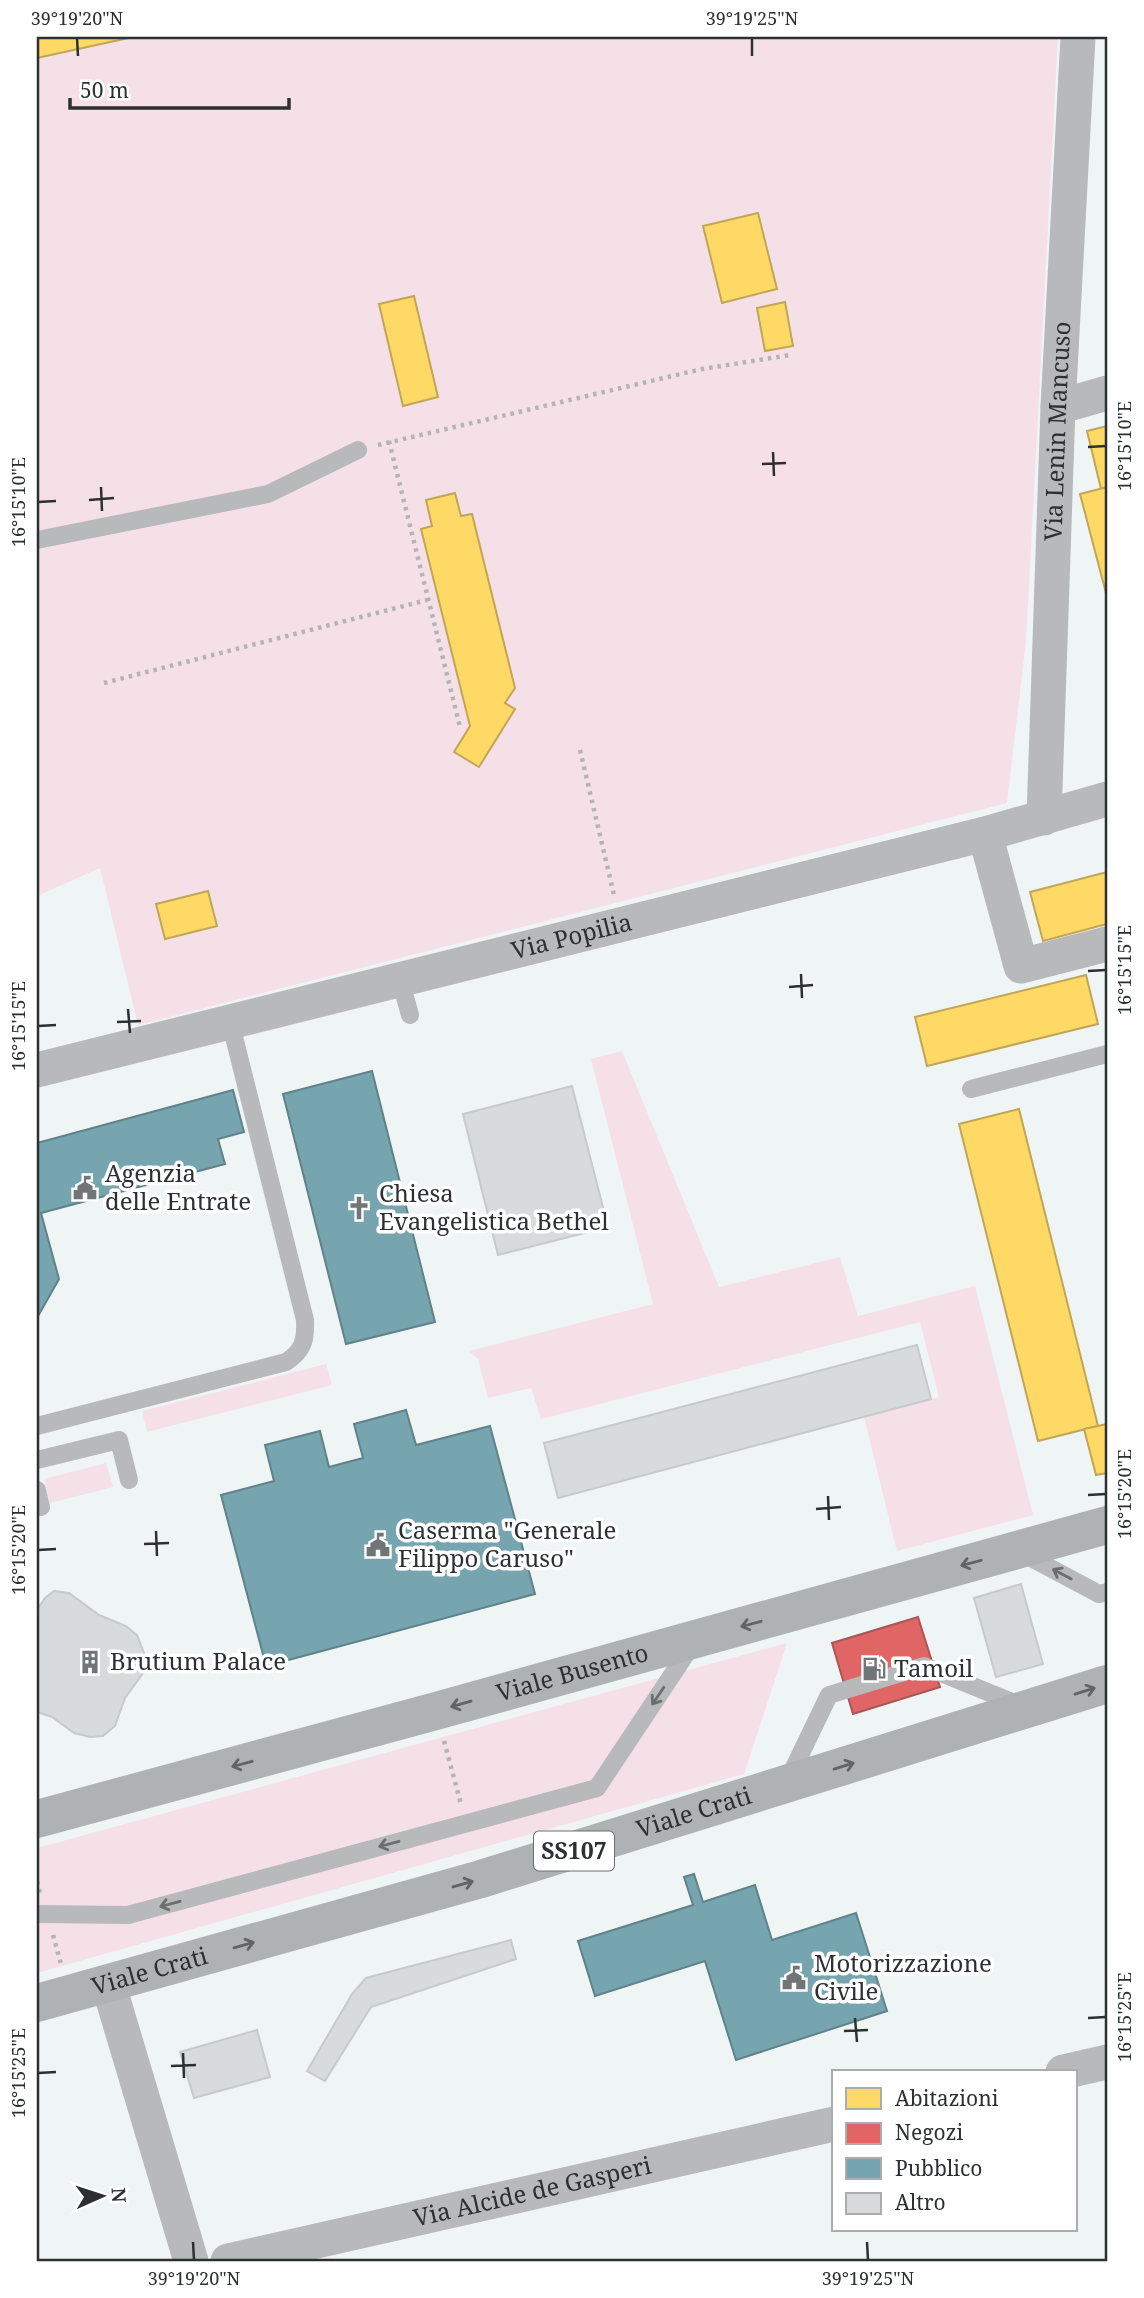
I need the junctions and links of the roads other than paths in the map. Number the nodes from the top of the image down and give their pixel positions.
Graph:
1 (1080, 40) edge
2 (1107, 393) edge
3 (1058, 407) junction
4 (358, 450) road end
5 (37, 540) edge
6 (1107, 799) edge
7 (1044, 818) junction
8 (985, 834) junction
9 (1107, 944) edge
10 (400, 979) junction
11 (410, 1015) dead end
12 (230, 1021) junction
13 (1107, 1054) edge
14 (37, 1070) edge
15 (971, 1089) dead end
16 (37, 1426) edge
17 (37, 1460) edge
18 (129, 1480) dead end
19 (1107, 1525) edge
20 (1018, 1550) junction
21 (1107, 1592) edge
22 (696, 1639) junction
23 (1107, 1684) edge
24 (1028, 1709) junction
25 (786, 1783) junction
26 (37, 1819) edge
27 (37, 1914) edge
28 (108, 1983) junction
29 (37, 2003) edge
30 (1107, 2062) edge
31 (1072, 2070) edge
32 (832, 2124) edge
33 (191, 2261) edge
34 (228, 2261) edge

1 - 3 street, Via Lenin Mancuso
2 - 3 street
3 - 7 street, Via Lenin Mancuso
4 - 5 lane
6 - 7 street, Via Popilia
7 - 8 street, Via Popilia
8 - 9 street
8 - 10 street, Via Popilia
10 - 11 lane
10 - 12 street, Via Popilia
12 - 14 street, Via Popilia
12 - 16 lane
13 - 15 lane
17 - 18 lane
19 - 20 main road, Viale Busento
21 -> 20 lane
20 -> 22 main road, Viale Busento
22 -> 26 main road, Viale Busento
22 -> 27 lane
24 -> 23 main road, Viale Crati / SS107
25 -> 24 main road, Viale Crati / SS107
24 - 25 lane
28 -> 25 main road, Viale Crati / SS107
28 - 29 main road, Viale Crati / SS107
28 - 33 street
30 - 31 street
32 - 34 street, Via Alcide de Gasperi

